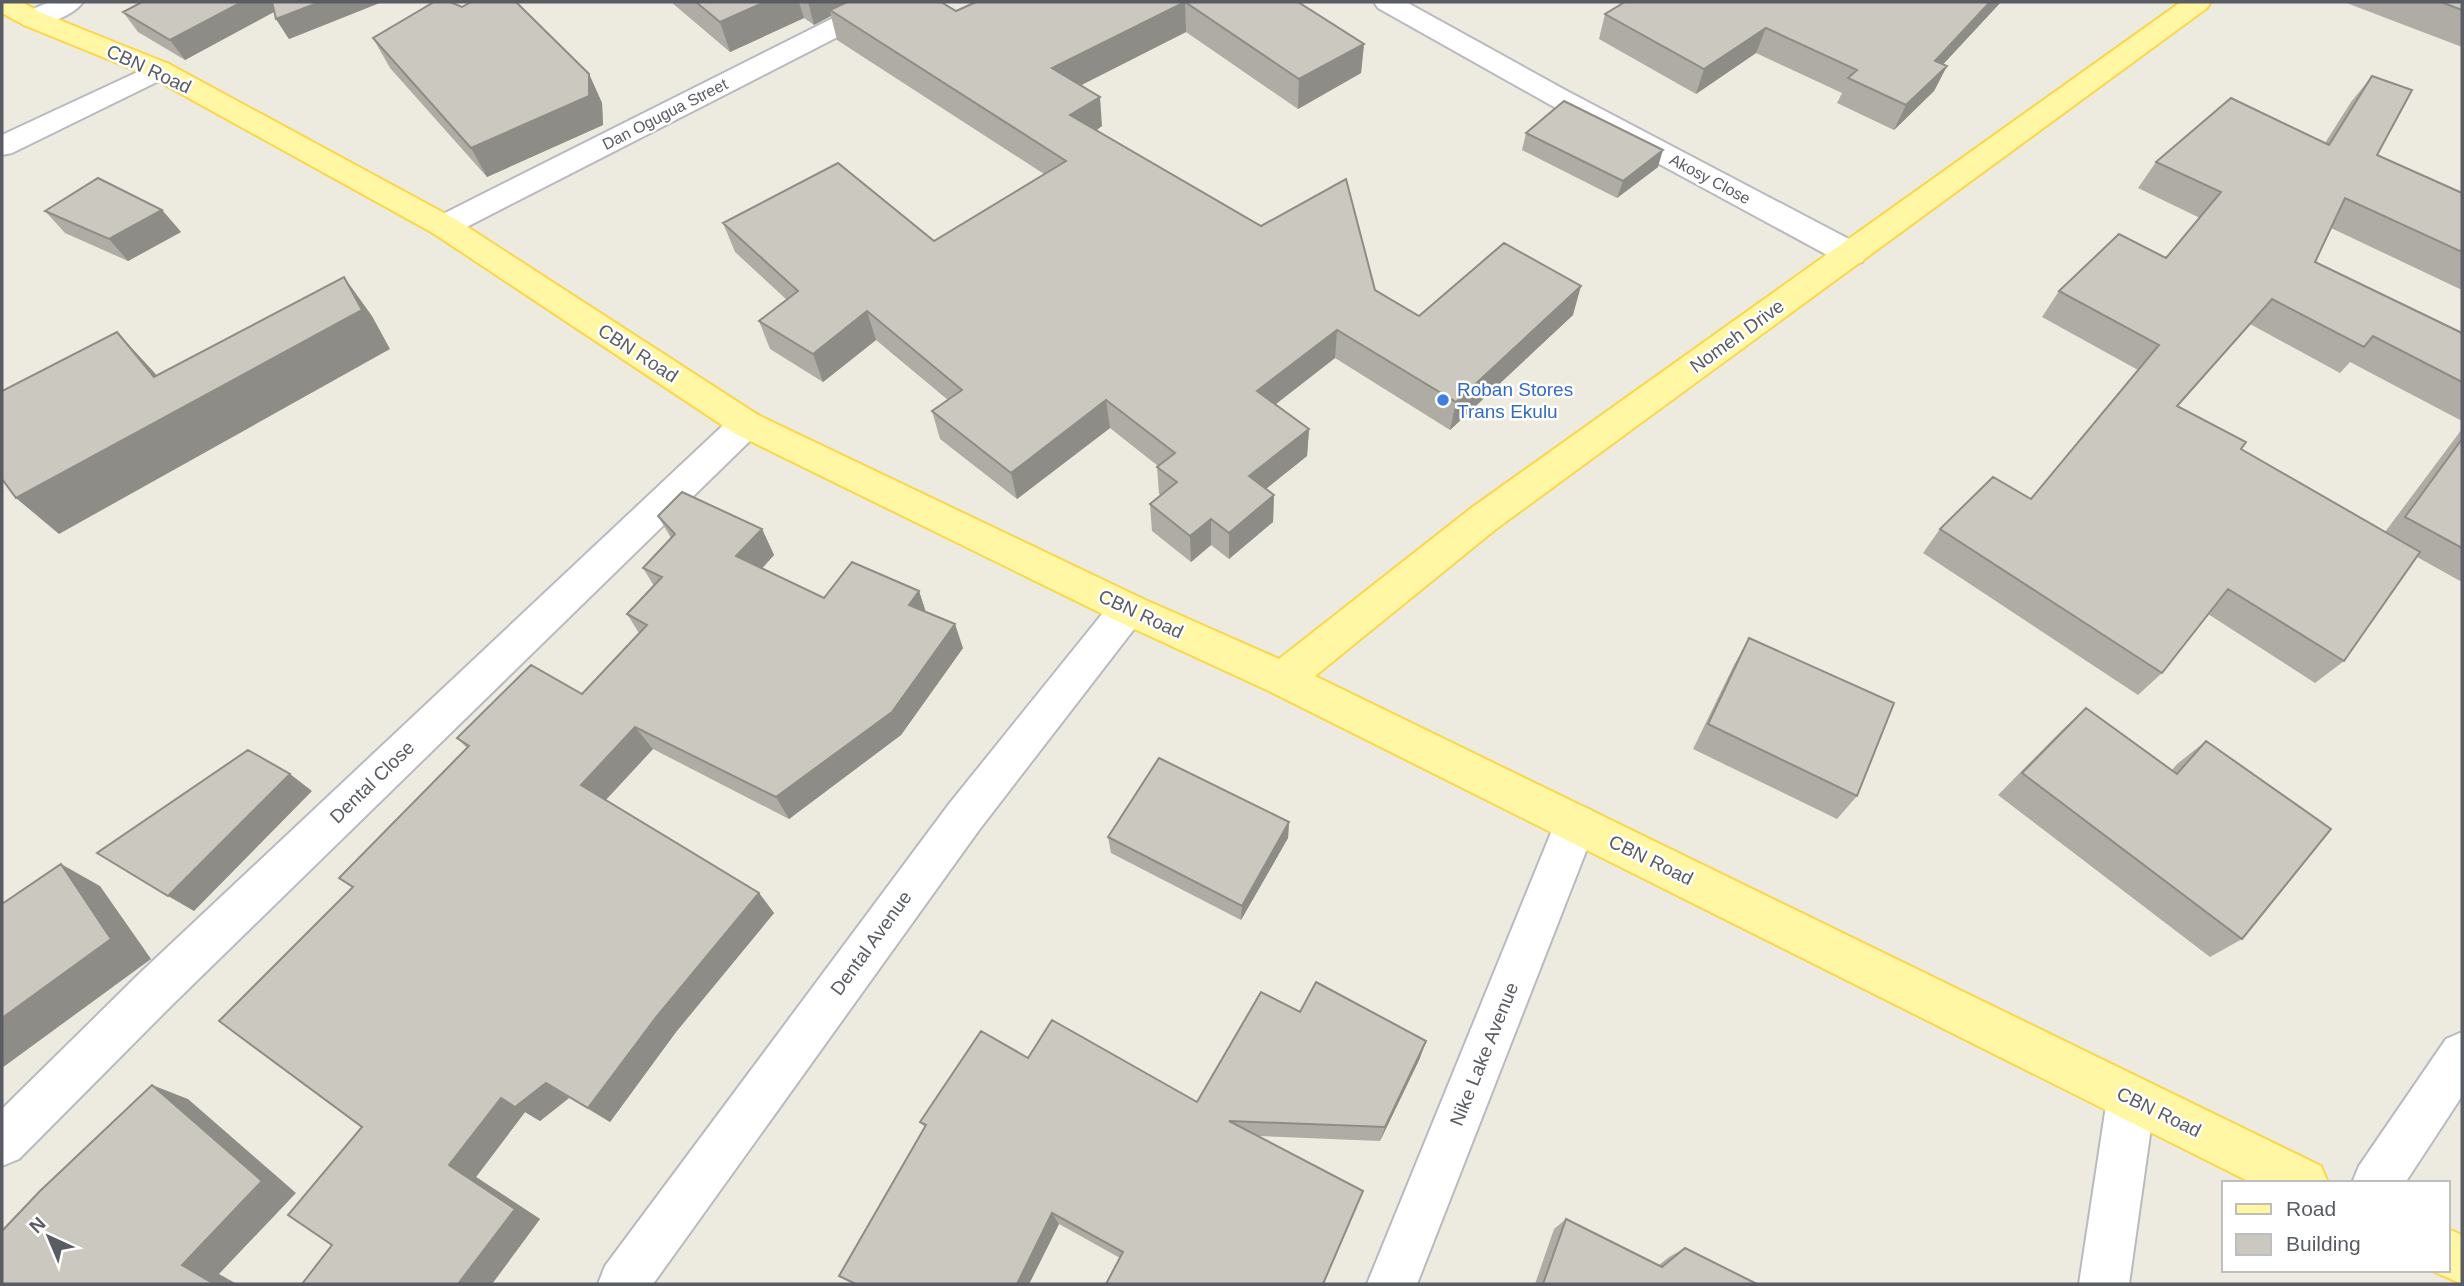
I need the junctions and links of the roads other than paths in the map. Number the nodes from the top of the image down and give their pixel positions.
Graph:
1 (70, 2) edge
2 (885, 2) edge
3 (1387, 2) edge
4 (2198, 2) edge
5 (18, 11) edge
6 (159, 70) junction
7 (2, 145) edge
8 (444, 226) junction
9 (1851, 254) junction
10 (746, 424) junction
11 (1128, 609) junction
12 (1283, 679) junction
13 (1576, 823) junction
14 (2462, 1055) edge
15 (2131, 1099) junction
16 (2, 1142) edge
17 (2300, 1181) edge
18 (2377, 1181) edge
19 (623, 1284) edge
20 (1392, 1284) edge
21 (2104, 1284) edge

1 - 5 street
2 - 8 street, Dan Ogugua Street
3 - 9 street, Akosy Close
4 - 9 main road, Nomeh Drive
5 - 6 main road, CBN Road
6 - 7 street
6 - 8 main road, CBN Road
8 - 10 main road, CBN Road
9 - 12 main road, Nomeh Drive
10 - 11 main road, CBN Road
10 - 16 street, Dental Close
11 - 12 main road, CBN Road
11 - 19 street, Dental Avenue
12 - 13 main road, CBN Road
13 - 15 main road, CBN Road
13 - 20 street, Nike Lake Avenue
14 - 18 street
15 - 17 main road, CBN Road
15 - 21 street

